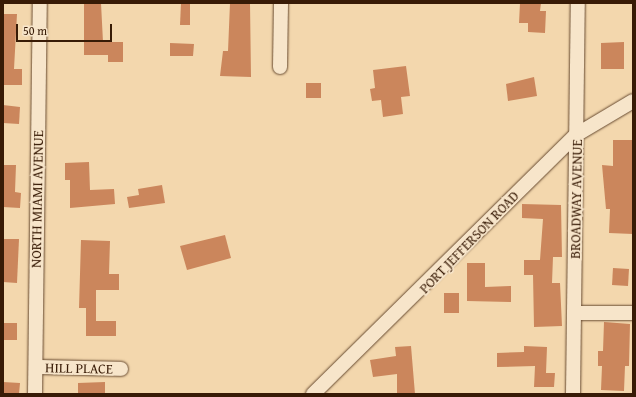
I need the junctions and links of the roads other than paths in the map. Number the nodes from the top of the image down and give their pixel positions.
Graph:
1 (40, 3) edge
2 (281, 3) edge
3 (578, 3) edge
4 (280, 67) dead end
5 (633, 101) edge
6 (576, 135) junction
7 (575, 313) junction
8 (633, 313) edge
9 (36, 367) junction
10 (121, 369) dead end
11 (35, 394) edge
12 (313, 394) edge
13 (574, 394) edge

1 - 9 street, NORTH MIAMI AVENUE
2 - 4 street
3 - 6 street, BROADWAY AVENUE
5 - 6 street, PORT JEFFERSON ROAD
6 - 7 street, BROADWAY AVENUE
6 - 12 street, PORT JEFFERSON ROAD
7 - 8 street
7 - 13 street, BROADWAY AVENUE
9 - 10 street, HILL PLACE
9 - 11 street, NORTH MIAMI AVENUE

